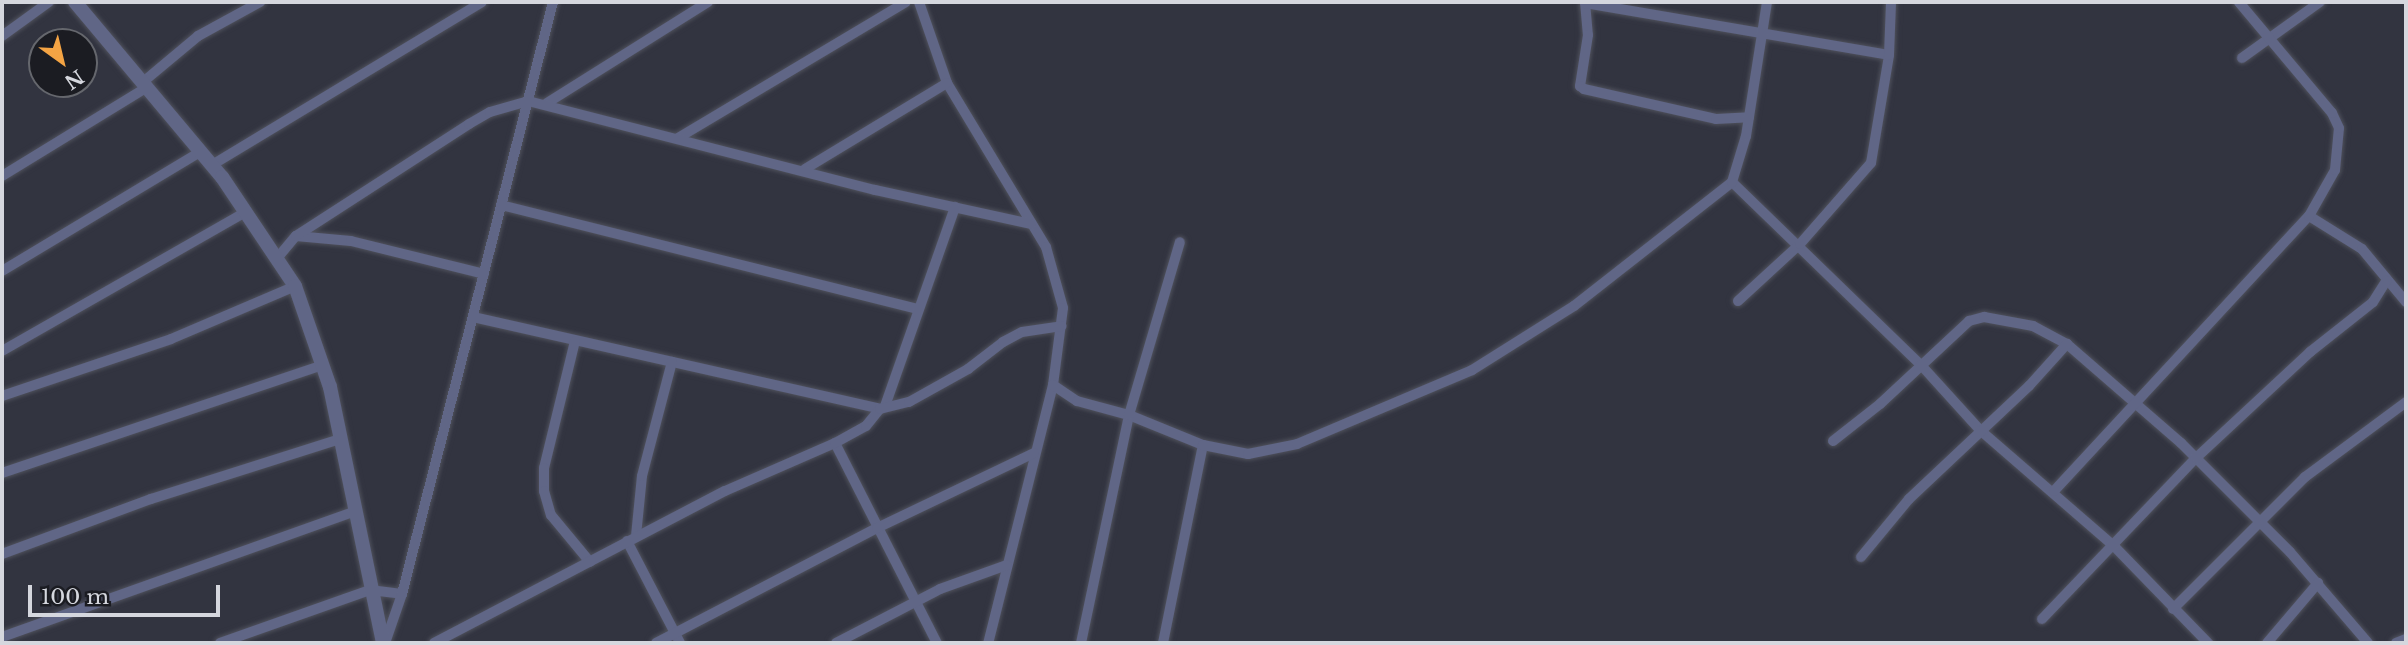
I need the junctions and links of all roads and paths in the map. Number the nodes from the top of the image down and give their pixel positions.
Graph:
1 (48, 2) edge
2 (75, 2) edge
3 (260, 2) edge
4 (482, 2) edge
5 (553, 2) edge
6 (708, 2) edge
7 (906, 2) edge
8 (919, 2) edge
9 (1585, 2) edge
10 (1767, 2) edge
11 (1892, 2) edge
12 (2239, 2) edge
13 (2320, 2) edge
14 (1762, 30) junction
15 (2, 36) edge
16 (2268, 39) junction
17 (1889, 55) junction
18 (2242, 58) dead end
19 (947, 83) junction
20 (145, 85) junction
21 (528, 101) junction
22 (547, 103) junction
23 (1749, 117) junction
24 (678, 138) junction
25 (202, 151) junction
26 (212, 165) junction
27 (805, 169) junction
28 (2, 176) edge
29 (1732, 181) junction
30 (501, 205) junction
31 (956, 206) junction
32 (247, 211) junction
33 (2309, 216) junction
34 (1031, 223) junction
35 (296, 236) junction
36 (1180, 242) dead end
37 (1800, 244) junction
38 (279, 256) junction
39 (2, 271) edge
40 (484, 274) junction
41 (2386, 281) junction
42 (295, 286) junction
43 (1738, 301) dead end
44 (2406, 302) edge
45 (918, 309) junction
46 (473, 317) junction
47 (1062, 326) junction
48 (575, 341) junction
49 (2067, 344) junction
50 (2, 351) edge
51 (672, 362) junction
52 (323, 365) junction
53 (1921, 365) junction
54 (1053, 386) junction
55 (2, 396) edge
56 (2406, 402) edge
57 (2137, 404) junction
58 (883, 408) junction
59 (1129, 415) junction
60 (1980, 430) junction
61 (337, 440) junction
62 (1833, 441) dead end
63 (835, 443) junction
64 (1203, 445) junction
65 (1034, 453) junction
66 (2196, 458) junction
67 (2, 473) edge
68 (2054, 491) junction
69 (353, 512) junction
70 (2259, 523) junction
71 (877, 528) junction
72 (631, 538) junction
73 (2115, 546) junction
74 (2, 554) edge
75 (1861, 557) dead end
76 (590, 562) junction
77 (1007, 565) junction
78 (2318, 583) junction
79 (370, 590) junction
80 (402, 594) junction
81 (914, 603) junction
82 (2173, 609) junction
83 (2042, 620) dead end
84 (2, 637) edge
85 (678, 638) edge
86 (2406, 639) edge
87 (220, 643) edge
88 (384, 643) edge
89 (434, 643) edge
90 (656, 643) edge
91 (836, 643) edge
92 (937, 643) edge
93 (988, 643) edge
94 (1082, 643) edge
95 (1163, 643) edge
96 (2208, 643) edge
97 (2267, 643) edge
98 (2368, 643) edge
99 (2396, 643) edge

1 - 15 street
2 - 20 street
3 - 20 street
4 - 26 street
5 - 21 street
6 - 22 street
7 - 24 street
8 - 19 street
9 - 14 street
9 - 23 street
10 - 14 street
11 - 17 street
12 - 16 street
13 - 16 street
14 - 17 street
14 - 23 street
16 - 18 street
16 - 33 street
17 - 37 street
19 - 27 street
19 - 34 street
20 - 25 street
20 - 28 street
21 - 22 street
21 - 30 street
21 - 35 street
22 - 24 street
23 - 29 street
24 - 27 street
25 - 26 street
25 - 39 street
26 - 32 street
27 - 31 street
29 - 37 street
29 - 64 street
30 - 40 street
30 - 45 street
31 - 34 street
31 - 45 street
32 - 38 street
32 - 50 street
33 - 41 street
33 - 57 street
34 - 47 street
35 - 38 street
35 - 40 street
36 - 59 street
37 - 43 street
37 - 53 street
38 - 42 street
40 - 46 street
41 - 44 street
41 - 66 street
42 - 52 street
42 - 55 street
45 - 58 street
46 - 48 street
46 - 80 street
47 - 54 street
47 - 58 street
48 - 51 street
48 - 76 street
49 - 53 street
49 - 57 street
49 - 60 street
51 - 58 street
51 - 72 street
52 - 61 street
52 - 67 street
53 - 60 street
53 - 62 street
54 - 59 street
54 - 65 street
56 - 70 street
57 - 66 street
57 - 68 street
58 - 63 street
59 - 64 street
59 - 94 street
60 - 68 street
60 - 75 street
61 - 69 street
61 - 74 street
63 - 71 street
63 - 72 street
64 - 95 street
65 - 71 street
65 - 77 street
66 - 70 street
66 - 73 street
68 - 73 street
69 - 79 street
69 - 84 street
70 - 78 street
70 - 82 street
71 - 81 street
71 - 85 street
72 - 76 street
72 - 85 street
73 - 82 street
73 - 83 street
76 - 89 street
77 - 81 street
77 - 93 street
78 - 97 street
78 - 98 street
79 - 80 street
79 - 87 street
79 - 88 street
80 - 88 street
81 - 91 street
81 - 92 street
82 - 96 street
85 - 90 street
86 - 99 street

